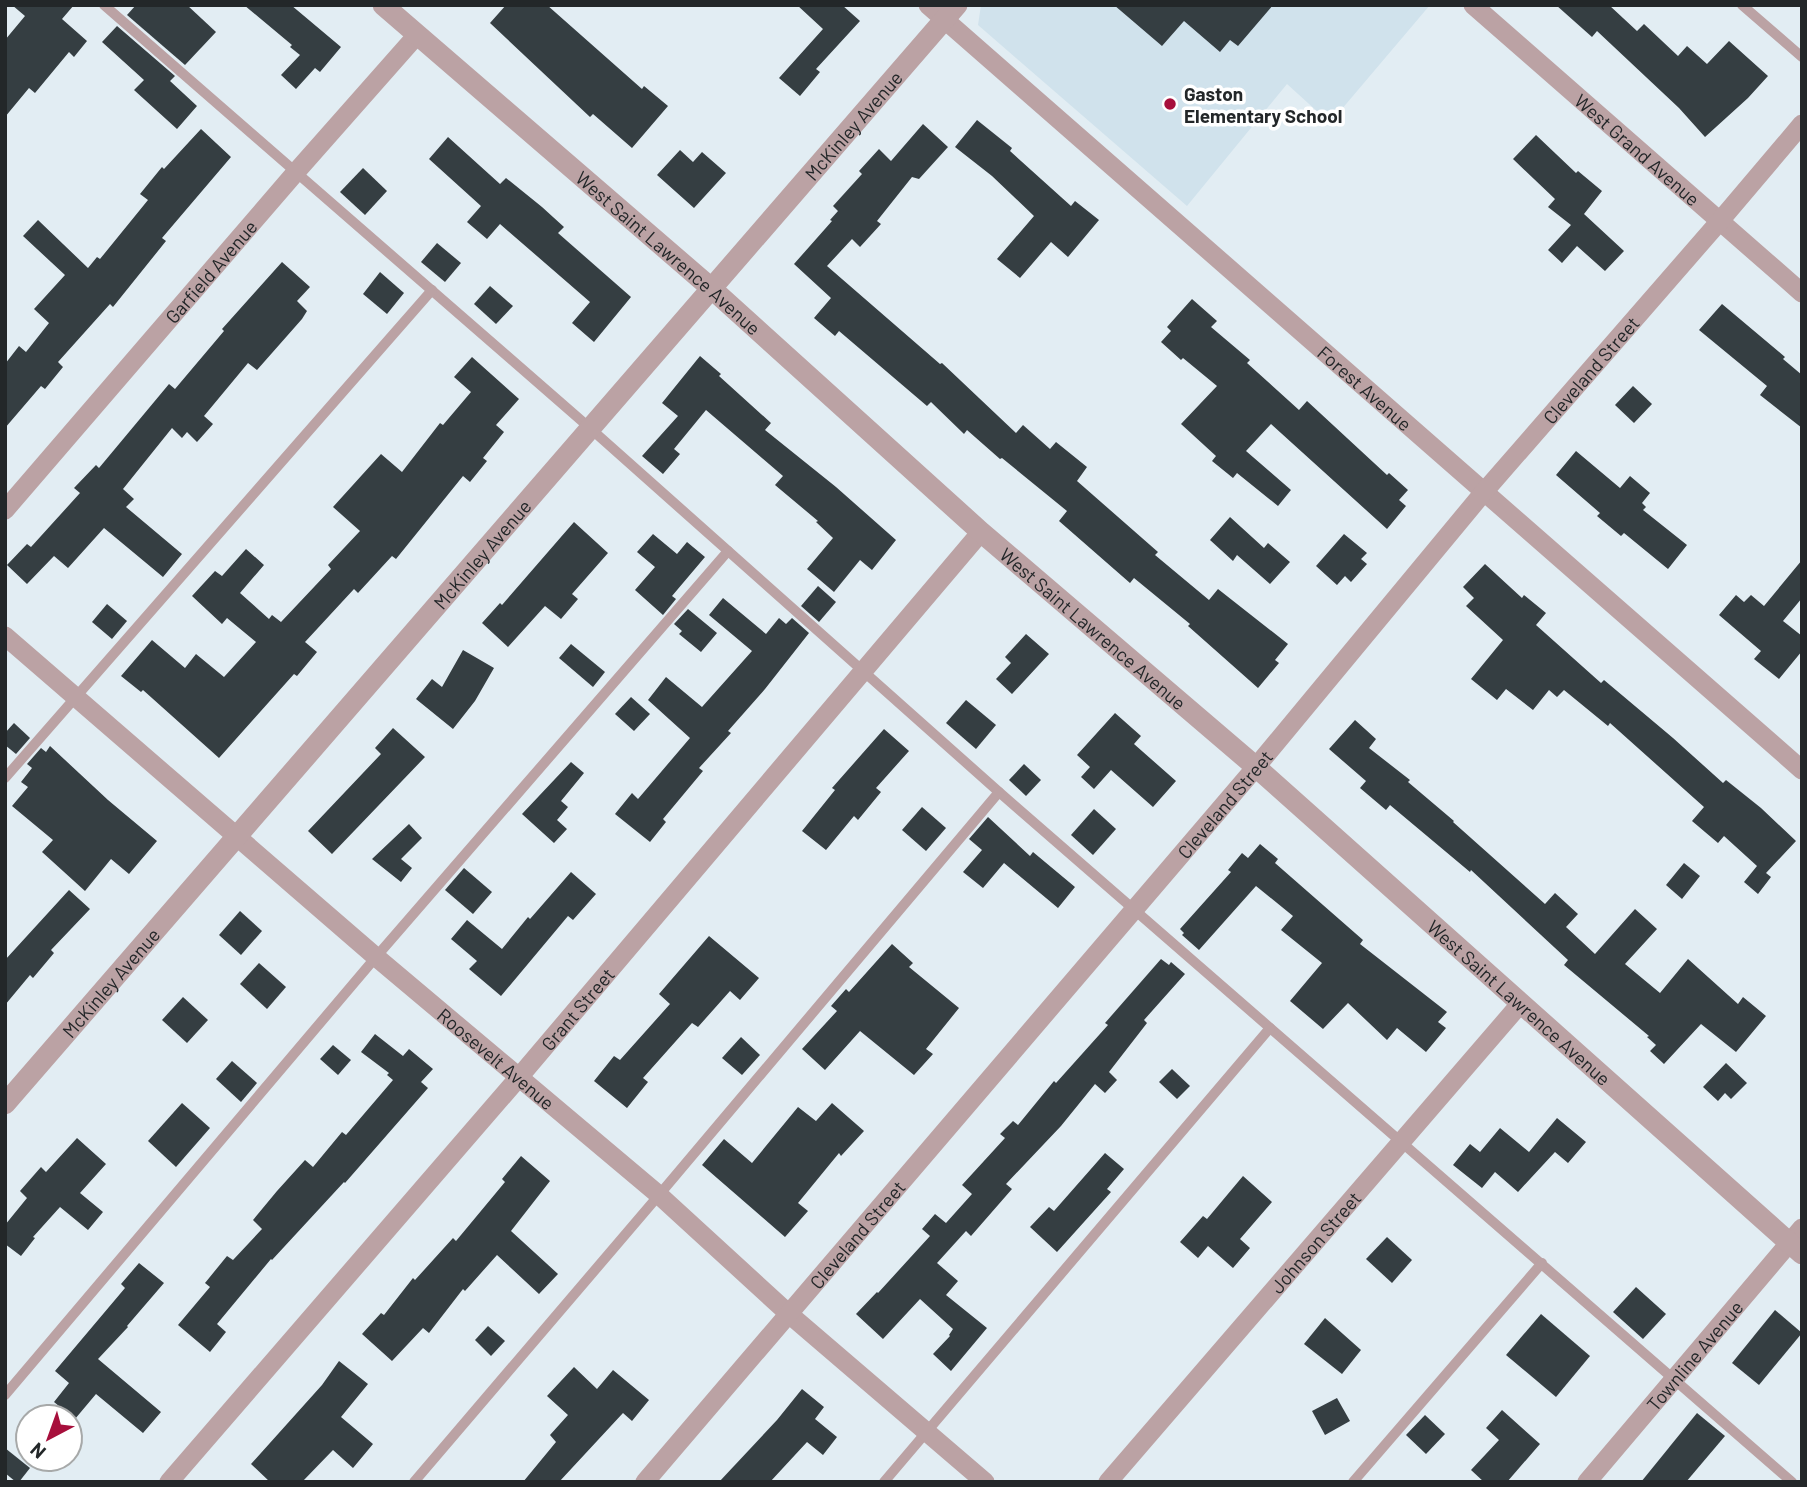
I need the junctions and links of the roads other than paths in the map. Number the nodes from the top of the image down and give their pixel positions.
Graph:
1 (104, 5) edge
2 (383, 5) edge
3 (928, 5) edge
4 (1473, 5) edge
5 (1742, 5) edge
6 (951, 13) edge
7 (417, 35) junction
8 (1802, 57) edge
9 (1802, 124) edge
10 (296, 172) junction
11 (1719, 222) junction
12 (711, 288) junction
13 (432, 290) junction
14 (1802, 293) edge
15 (591, 429) junction
16 (1483, 493) junction
17 (5, 510) edge
18 (981, 532) junction
19 (727, 551) junction
20 (5, 636) edge
21 (863, 673) junction
22 (75, 697) junction
23 (1256, 767) junction
24 (1802, 770) edge
25 (5, 778) edge
26 (999, 792) junction
27 (238, 834) junction
28 (1135, 909) junction
29 (376, 957) junction
30 (1521, 1003) junction
31 (1270, 1028) junction
32 (520, 1076) junction
33 (5, 1104) edge
34 (1403, 1142) junction
35 (659, 1195) junction
36 (1798, 1241) edge
37 (1542, 1263) junction
38 (789, 1314) junction
39 (1675, 1379) junction
40 (5, 1395) edge
41 (928, 1431) junction
42 (169, 1482) edge
43 (414, 1482) edge
44 (645, 1482) edge
45 (884, 1482) edge
46 (985, 1482) edge
47 (1108, 1482) edge
48 (1353, 1482) edge
49 (1587, 1482) edge
50 (1792, 1482) edge

1 - 10 lane
2 - 7 street, West Saint Lawrence Avenue
3 - 6 street, Forest Avenue
4 - 11 street, West Grand Avenue
5 - 8 lane
6 - 12 street, McKinley Avenue
6 - 16 street, Forest Avenue
7 - 10 street, Garfield Avenue
7 - 12 street, West Saint Lawrence Avenue
9 - 11 street, Cleveland Street
10 - 13 lane
10 - 17 street, Garfield Avenue
11 - 14 street, West Grand Avenue
11 - 16 street, Cleveland Street
12 - 15 street, McKinley Avenue
12 - 18 street, West Saint Lawrence Avenue
13 - 15 lane
13 - 22 lane
15 - 19 lane
15 - 27 street, McKinley Avenue
16 - 23 street, Cleveland Street
16 - 24 street, Forest Avenue
18 - 21 street, Grant Street
18 - 23 street, West Saint Lawrence Avenue
19 - 21 lane
19 - 29 lane
20 - 22 street, Roosevelt Avenue
21 - 26 lane
21 - 32 street, Grant Street
22 - 25 lane
22 - 27 street, Roosevelt Avenue
23 - 28 street, Cleveland Street
23 - 30 street, West Saint Lawrence Avenue
26 - 28 lane
26 - 35 lane
27 - 29 street, Roosevelt Avenue
27 - 33 street, McKinley Avenue
28 - 31 lane
28 - 38 street, Cleveland Street
29 - 32 street, Roosevelt Avenue
29 - 40 lane
30 - 34 street, Johnson Street
30 - 36 street, West Saint Lawrence Avenue
31 - 34 lane
31 - 41 lane
32 - 35 street, Roosevelt Avenue
32 - 42 street, Grant Street
34 - 37 lane
34 - 47 street, Johnson Street
35 - 38 street, Roosevelt Avenue
35 - 43 lane
36 - 39 street, Townline Avenue
37 - 39 lane
37 - 48 lane
38 - 41 street, Roosevelt Avenue
38 - 44 street, Cleveland Street
39 - 49 street, Townline Avenue
39 - 50 lane
41 - 45 lane
41 - 46 street, Roosevelt Avenue

